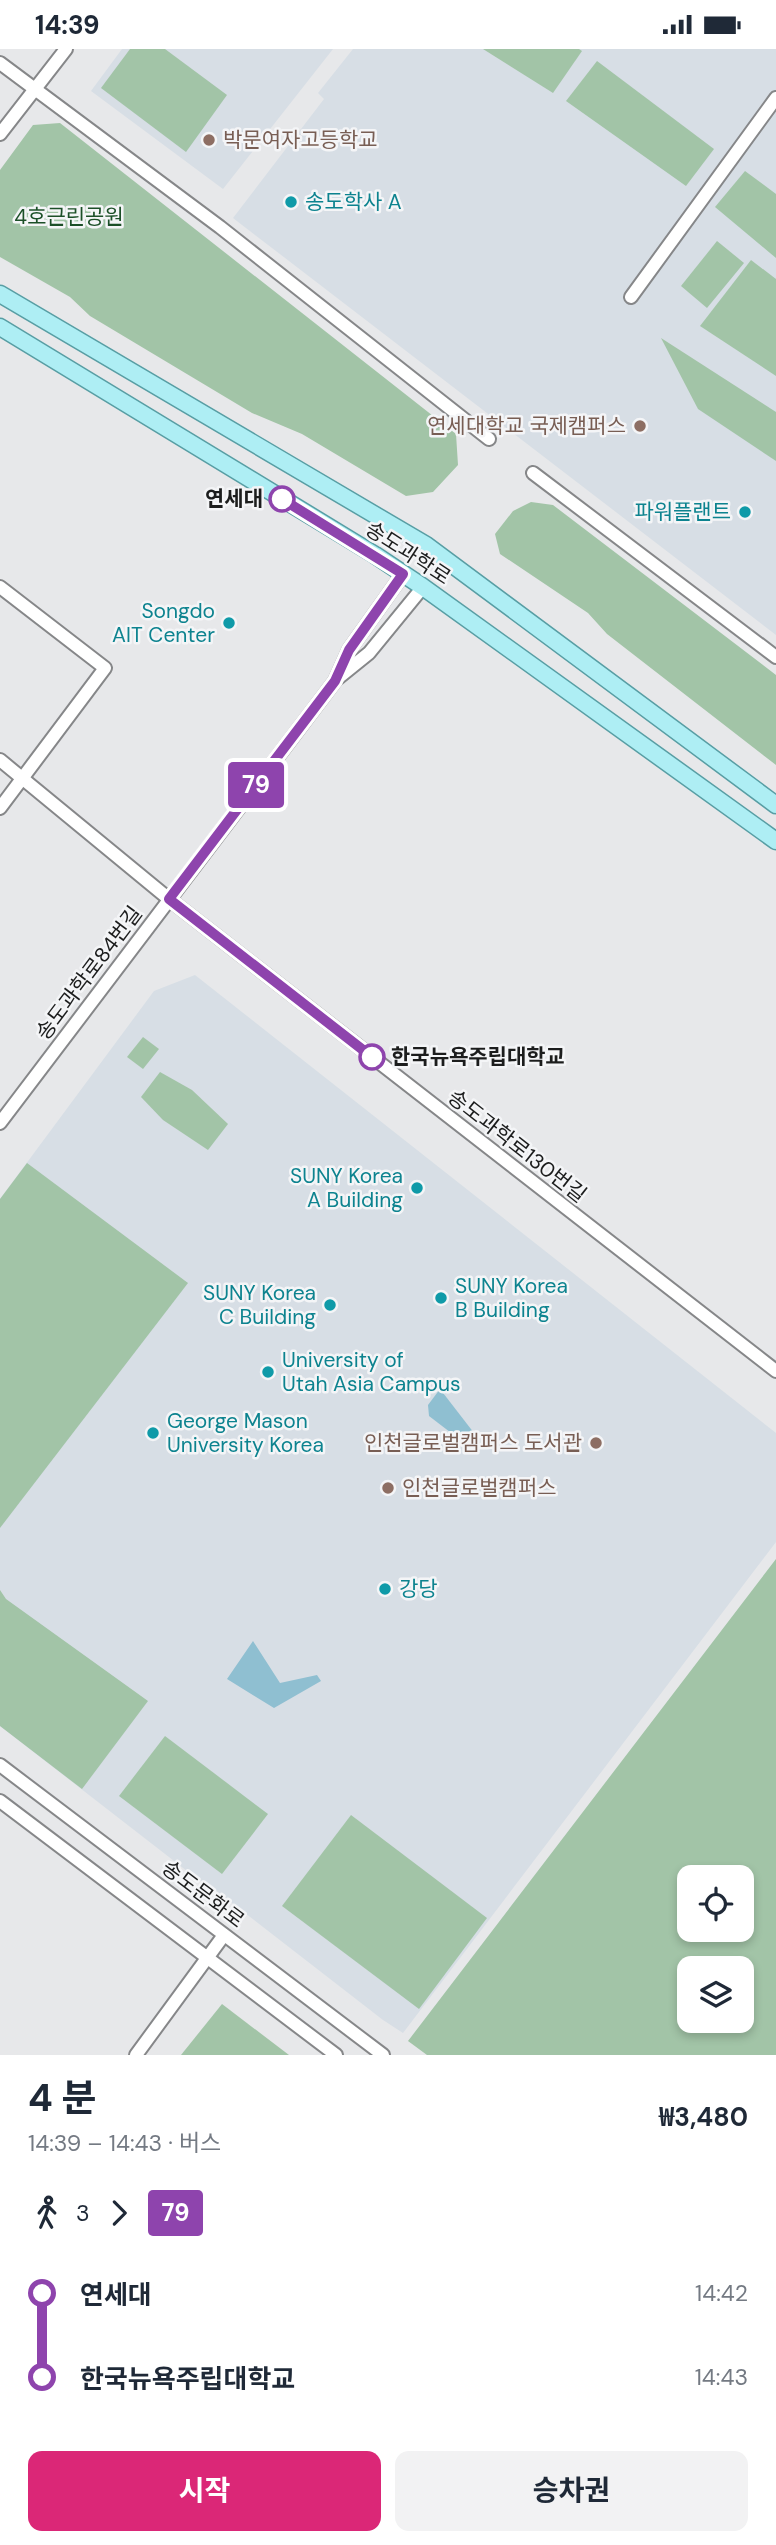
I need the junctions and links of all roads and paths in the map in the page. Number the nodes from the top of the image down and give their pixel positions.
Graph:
1 (66, 49) edge
2 (0, 63) edge
3 (35, 90) junction
4 (776, 98) edge
5 (0, 134) edge
6 (0, 294) edge
7 (631, 297) dead end
8 (0, 327) edge
9 (489, 439) dead end
10 (533, 473) dead end
11 (403, 574) junction
12 (0, 587) edge
13 (423, 587) junction
14 (776, 657) edge
15 (335, 681) junction
16 (0, 761) edge
17 (22, 778) junction
18 (776, 805) edge
19 (0, 807) edge
20 (776, 841) edge
21 (169, 899) junction
22 (0, 1123) edge
23 (776, 1371) edge
24 (0, 1765) edge
25 (0, 1801) edge
26 (224, 1935) junction
27 (207, 1959) junction
28 (136, 2055) edge
29 (336, 2055) edge
30 (383, 2055) edge

1 - 3 street
2 - 3 street
3 - 5 street
3 - 9 street
4 - 7 street
6 - 18 main road, 송도과학로
8 - 11 main road, 송도과학로
10 - 14 street
11 - 13 main road, 송도과학로
11 - 15 street, 송도과학로84번길
12 - 17 street
13 - 15 street
13 - 20 main road, 송도과학로
15 - 21 street, 송도과학로84번길
16 - 17 street, 송도과학로130번길
17 - 19 street
17 - 21 street, 송도과학로130번길
21 - 22 street, 송도과학로84번길
21 - 23 street, 송도과학로130번길
24 - 26 street, 송도문화로
25 - 27 street
26 - 27 street
26 - 30 street, 송도문화로
27 - 28 street
27 - 29 street

